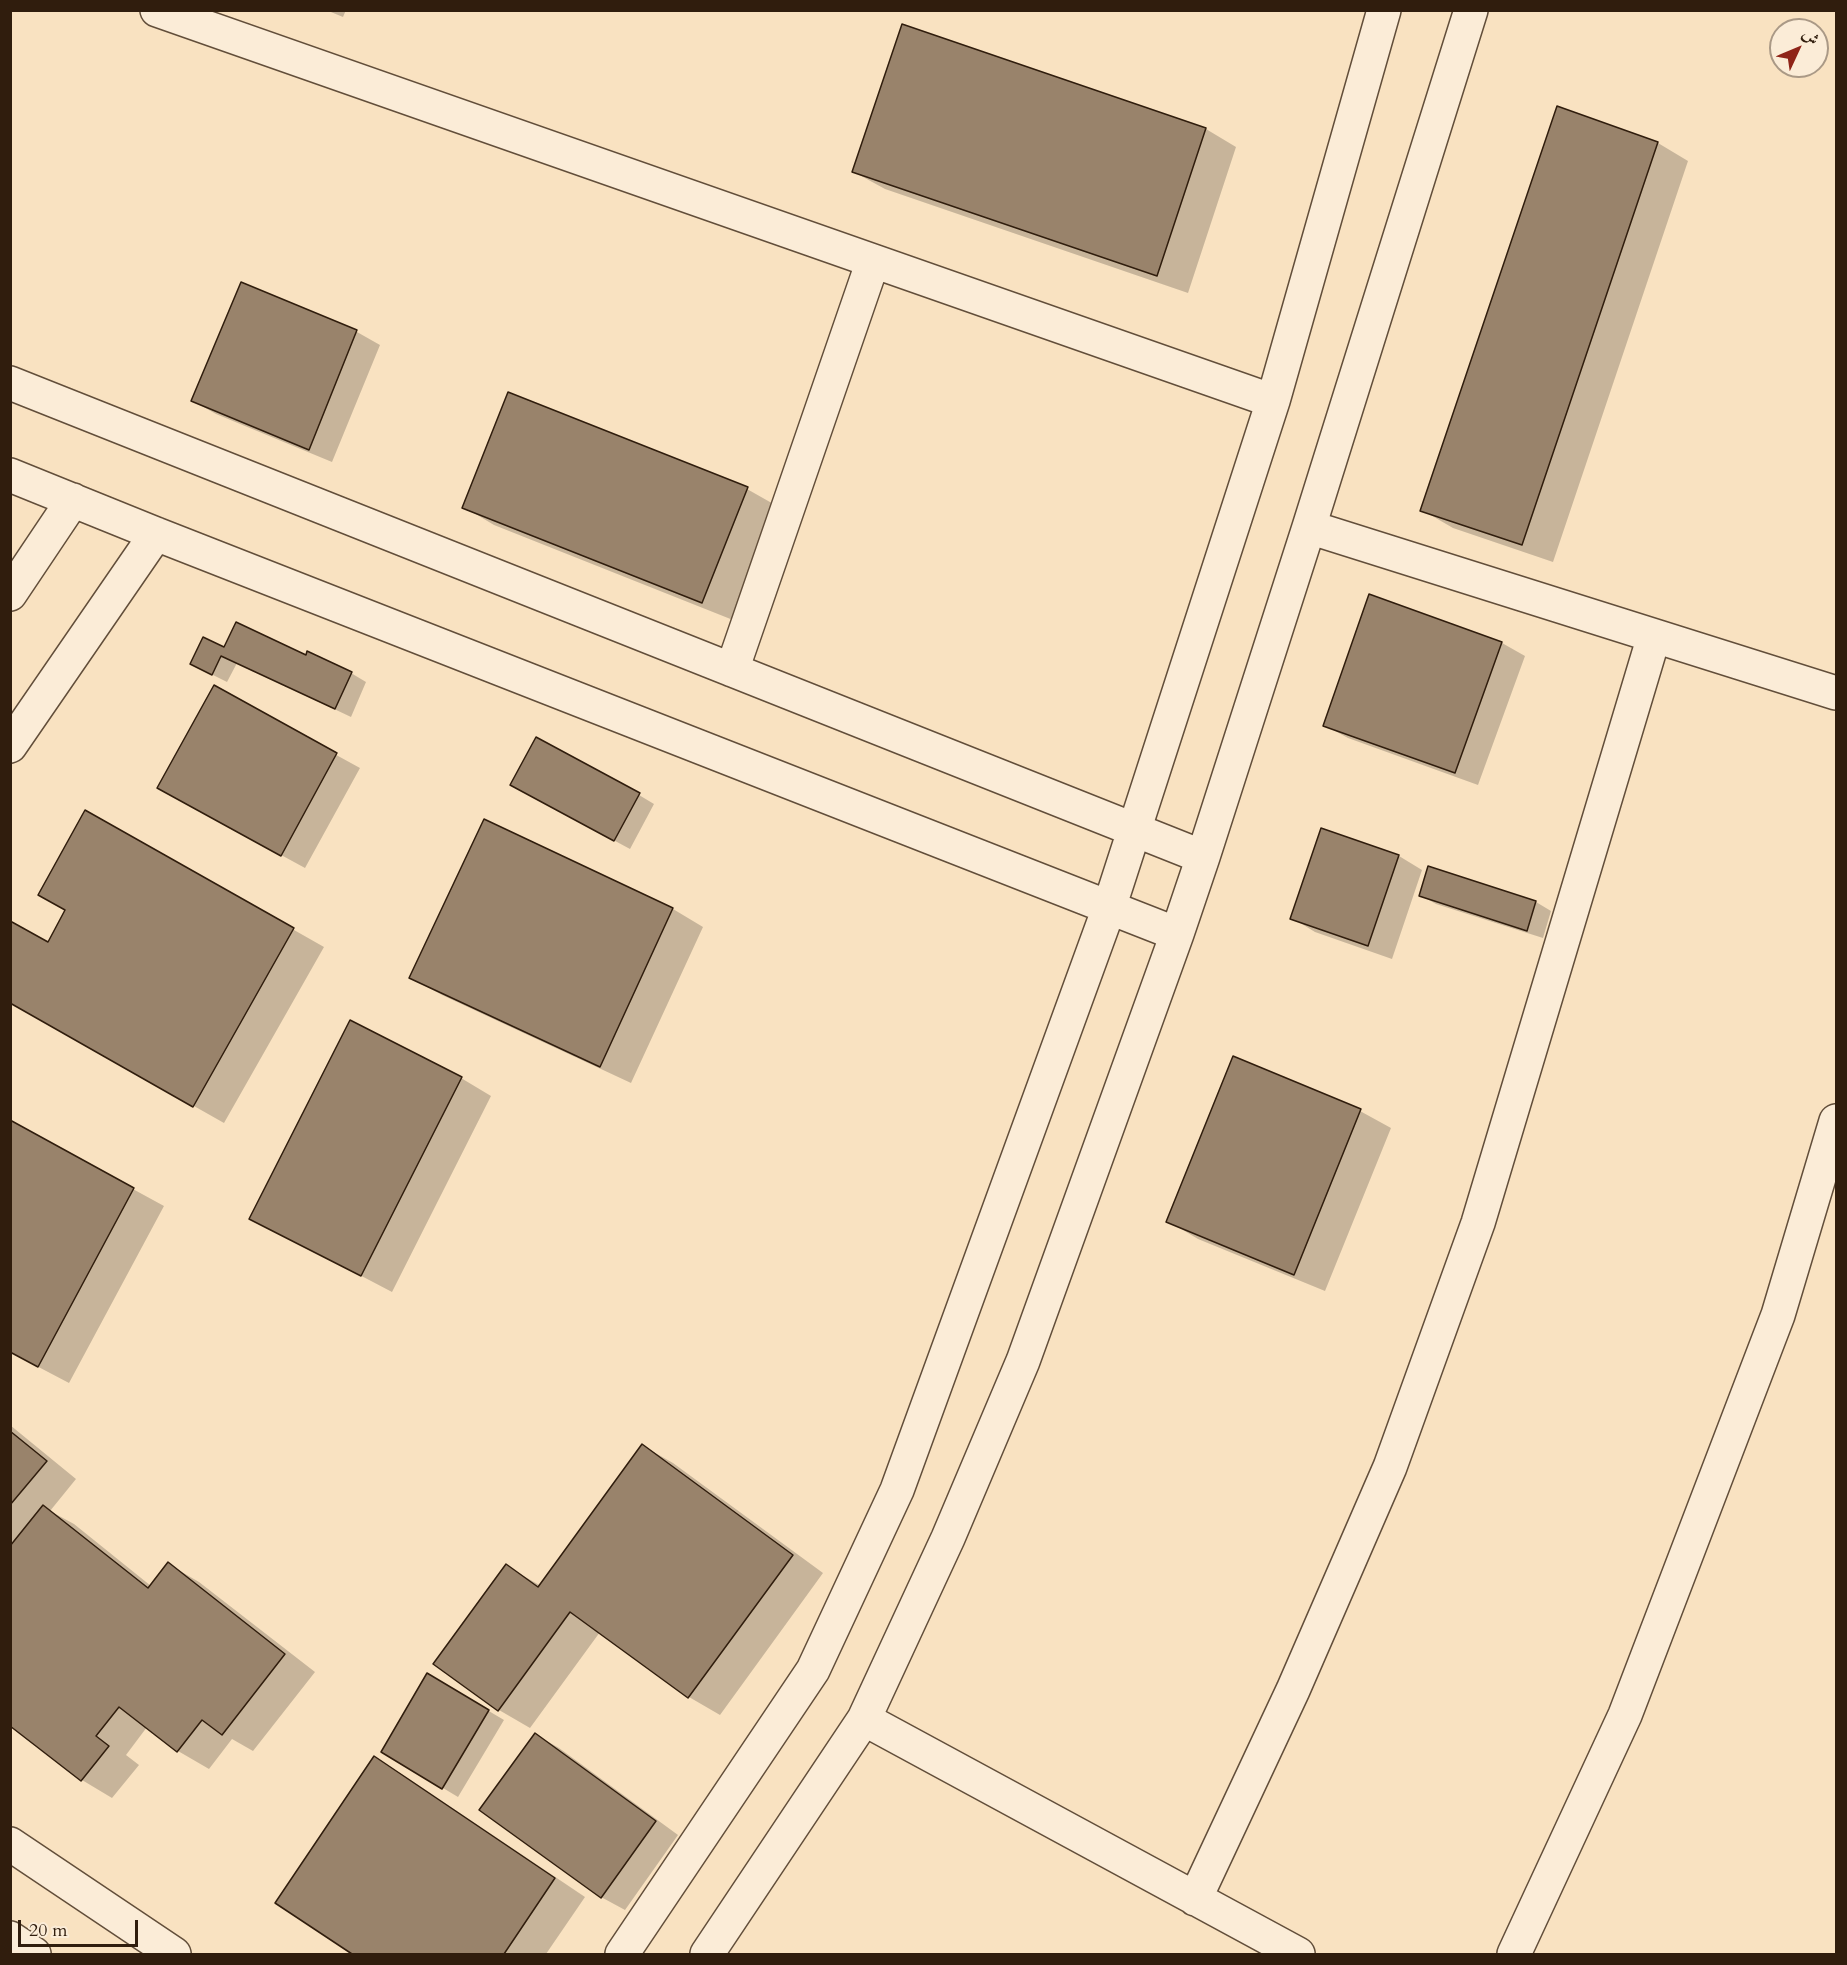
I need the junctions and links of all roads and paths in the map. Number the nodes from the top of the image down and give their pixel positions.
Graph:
1 (157, 10) edge
2 (1384, 10) edge
3 (1470, 10) edge
4 (873, 261) junction
5 (10, 382) edge
6 (1273, 400) junction
7 (10, 475) edge
8 (73, 500) junction
9 (1309, 527) junction
10 (156, 534) junction
11 (10, 594) edge
12 (1654, 636) junction
13 (732, 670) junction
14 (1836, 693) edge
15 (10, 746) edge
16 (1135, 831) junction
17 (1203, 857) junction
18 (1109, 908) junction
19 (1177, 934) junction
20 (1836, 1121) edge
21 (864, 1719) junction
22 (10, 1844) edge
23 (1195, 1899) junction
24 (10, 1938) edge
25 (34, 1954) edge
26 (174, 1954) edge
27 (622, 1954) edge
28 (707, 1954) edge
29 (1298, 1954) edge
30 (1514, 1954) edge

1 - 4 street
2 - 6 street
3 - 9 street
4 - 6 street
4 - 13 street
5 - 13 street
6 - 16 street
7 - 8 street
8 - 10 street
8 - 11 street
9 - 12 street
9 - 17 street
10 - 15 street
10 - 18 street
12 - 14 street
12 - 23 street
13 - 16 street
16 - 17 street
16 - 18 street
17 - 19 street
18 - 19 street
18 - 27 street
19 - 21 street
20 - 30 street
21 - 23 street
21 - 28 street
22 - 26 street
23 - 29 street
24 - 25 street

